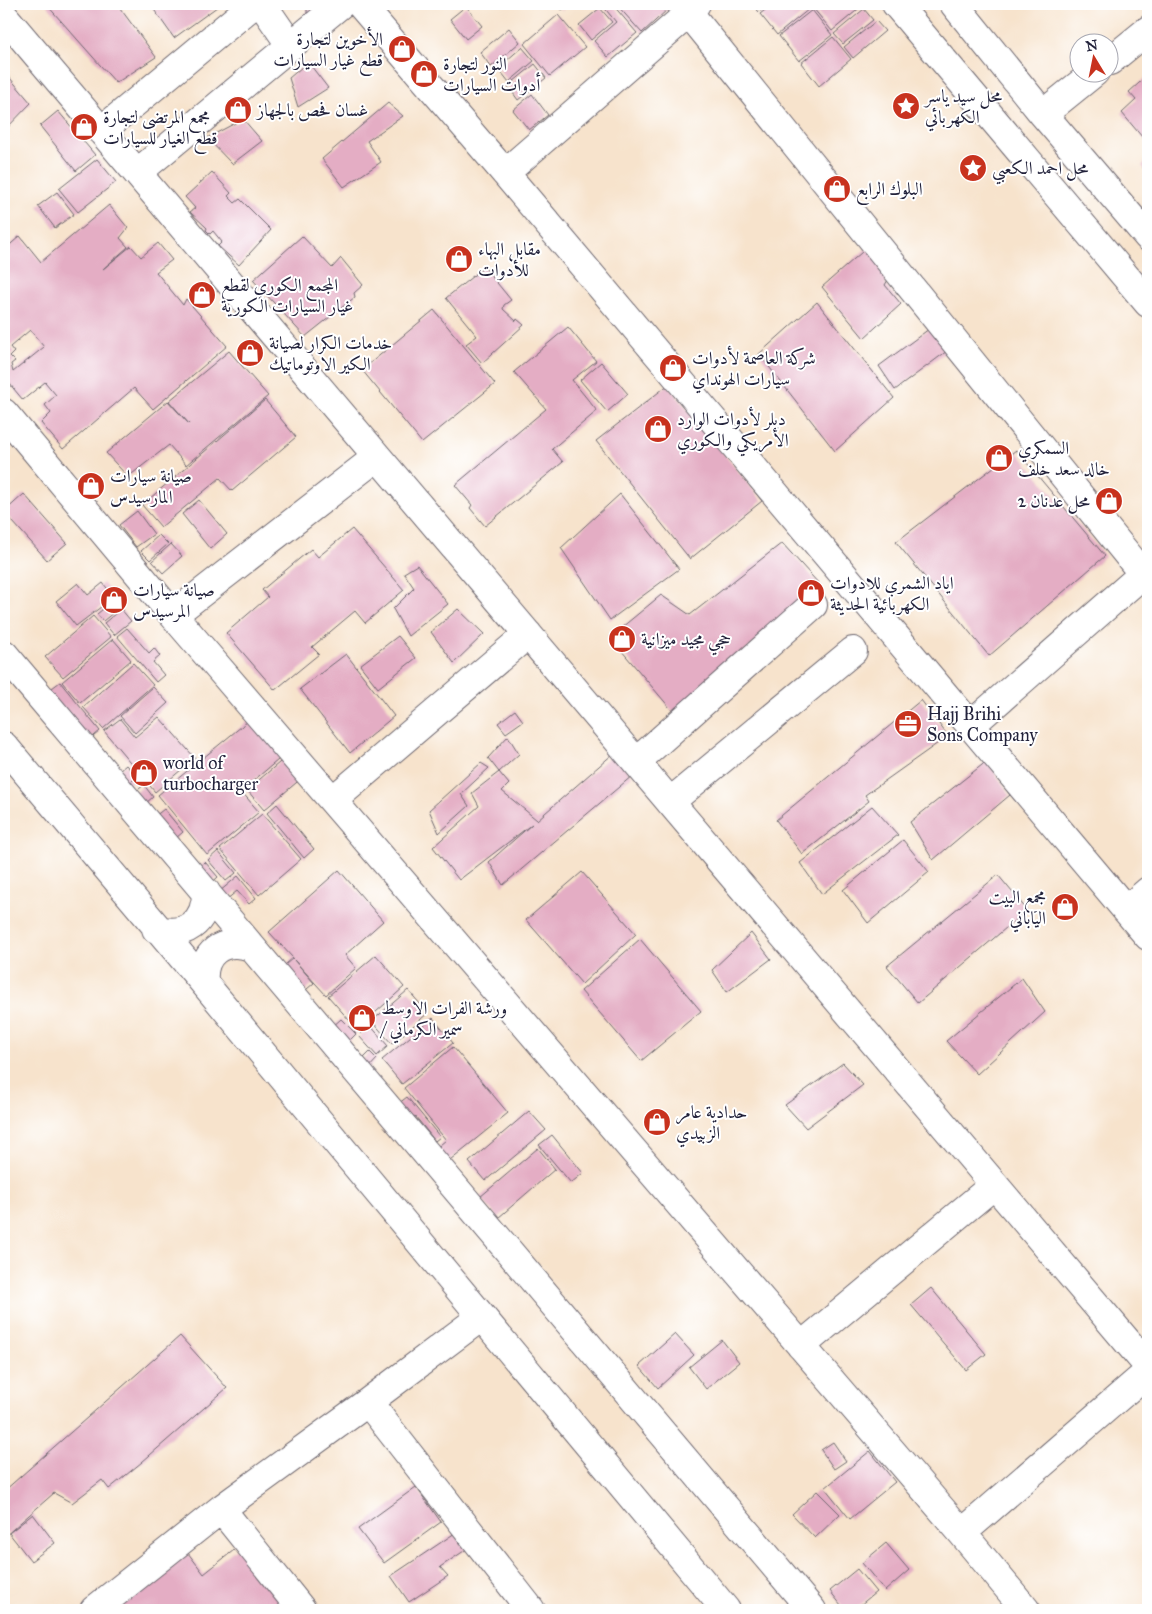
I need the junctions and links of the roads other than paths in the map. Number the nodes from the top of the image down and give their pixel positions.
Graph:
1 (254, 4) edge
2 (262, 4) edge
3 (341, 4) edge
4 (360, 4) edge
5 (896, 4) edge
6 (954, 4) edge
7 (692, 8) edge
8 (4, 16) edge
9 (1148, 30) edge
10 (291, 46) junction
11 (1120, 53) edge
12 (1083, 82) edge
13 (1044, 114) junction
14 (101, 131) junction
15 (505, 173) junction
16 (137, 174) junction
17 (1148, 237) edge
18 (1148, 303) edge
19 (4, 413) edge
20 (377, 457) junction
21 (1145, 577) edge
22 (813, 605) dead end
23 (173, 615) junction
24 (528, 634) junction
25 (853, 651) dead end
26 (4, 654) edge
27 (971, 725) junction
28 (4, 746) edge
29 (636, 762) junction
30 (333, 800) junction
31 (670, 802) junction
32 (1148, 891) edge
33 (206, 892) junction
34 (1126, 910) junction
35 (156, 929) junction
36 (1148, 936) edge
37 (251, 947) junction
38 (204, 983) junction
39 (994, 1185) junction
40 (481, 1317) junction
41 (801, 1346) junction
42 (1148, 1366) edge
43 (1148, 1372) edge
44 (368, 1402) junction
45 (221, 1509) junction
46 (962, 1533) junction
47 (94, 1610) edge
48 (302, 1610) edge
49 (531, 1610) edge
50 (726, 1610) edge
51 (812, 1610) edge
52 (1026, 1610) edge

1 - 14 street
2 - 10 street
3 - 10 street
4 - 15 street
5 - 18 street
6 - 13 street
7 - 15 street
7 - 21 street
8 - 14 street
9 - 11 street
10 - 16 street
12 - 13 street
13 - 17 street
14 - 16 street
15 - 27 street
16 - 20 street
19 - 23 street
20 - 23 street
20 - 24 street
21 - 27 street
22 - 29 street
23 - 30 street
24 - 29 street
24 - 30 street
25 - 31 street
26 - 33 street
27 - 34 street
28 - 35 street
29 - 31 street
30 - 41 street
31 - 39 street
32 - 34 street
33 - 35 street
33 - 37 street
34 - 36 street
35 - 38 street
37 - 38 street
37 - 51 street
38 - 40 street
39 - 41 street
39 - 42 street
40 - 44 street
40 - 50 street
41 - 46 street
43 - 46 street
44 - 45 street
44 - 49 street
45 - 47 street
45 - 48 street
46 - 52 street

